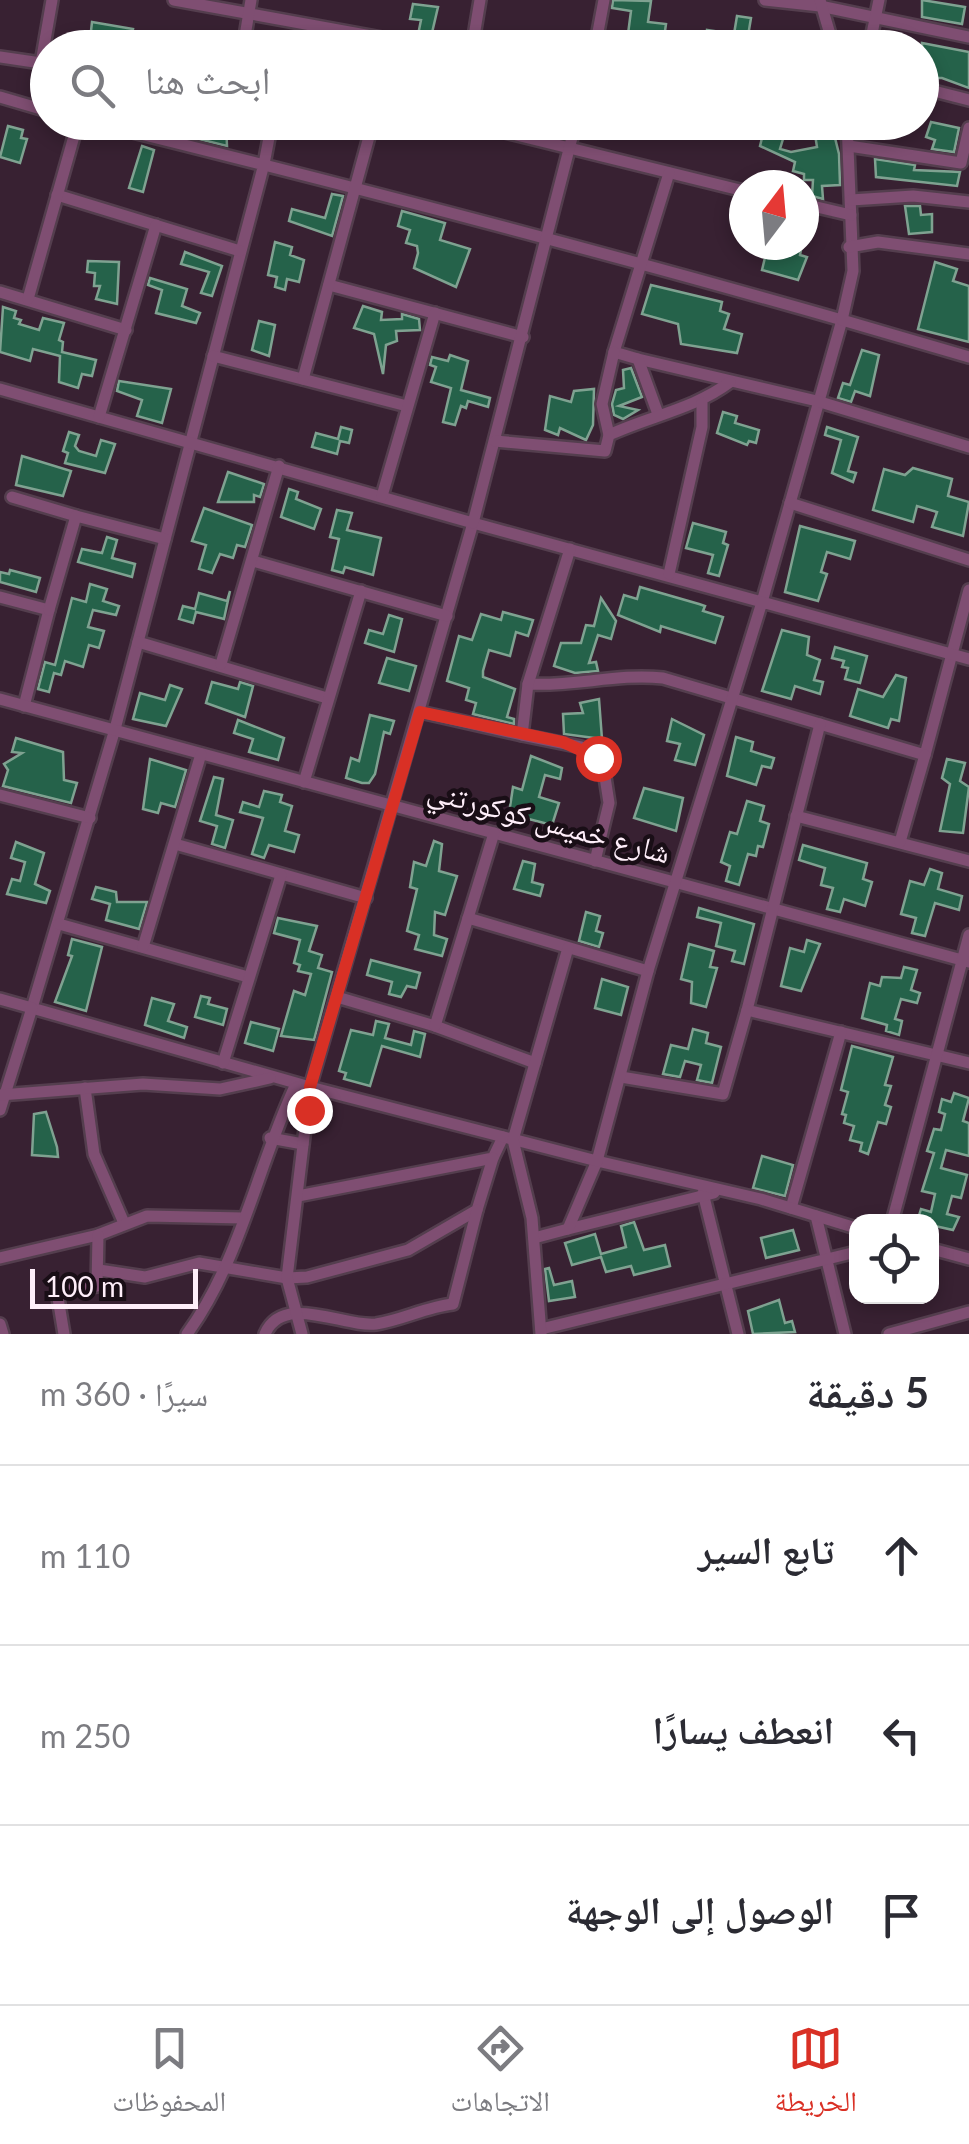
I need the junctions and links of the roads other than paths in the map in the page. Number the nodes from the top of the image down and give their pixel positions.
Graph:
1 (52, 0) edge
2 (174, 0) edge
3 (480, 0) edge
4 (604, 0) edge
5 (765, 0) edge
6 (879, 0) edge
7 (820, 3) edge
8 (250, 7) edge
9 (877, 16) junction
10 (48, 30) edge
11 (341, 30) edge
12 (475, 30) edge
13 (598, 30) edge
14 (828, 30) edge
15 (874, 30) edge
16 (969, 36) edge
17 (0, 57) edge
18 (30, 62) edge
19 (939, 92) edge
20 (0, 97) edge
21 (969, 100) edge
22 (30, 106) edge
23 (969, 128) edge
24 (73, 140) edge
25 (166, 140) edge
26 (269, 140) edge
27 (368, 140) edge
28 (534, 140) edge
29 (571, 140) edge
30 (848, 140) edge
31 (848, 146) junction
32 (569, 149) junction
33 (965, 163) edge
34 (264, 164) junction
35 (669, 173) junction
36 (355, 185) junction
37 (729, 187) edge
38 (58, 195) junction
39 (850, 200) junction
40 (969, 202) edge
41 (819, 208) edge
42 (851, 215) junction
43 (156, 225) junction
44 (548, 237) junction
45 (849, 247) junction
46 (240, 250) junction
47 (969, 254) edge
48 (645, 264) junction
49 (329, 285) junction
50 (0, 292) edge
51 (28, 299) junction
52 (435, 313) junction
53 (842, 320) junction
54 (126, 330) junction
55 (523, 337) junction
56 (614, 352) junction
57 (213, 356) junction
58 (969, 357) edge
59 (638, 359) junction
60 (304, 379) junction
61 (730, 382) junction
62 (0, 389) edge
63 (817, 401) junction
64 (702, 402) junction
65 (407, 406) junction
66 (658, 414) junction
67 (99, 417) junction
68 (609, 435) junction
69 (495, 441) junction
70 (190, 442) junction
71 (969, 447) edge
72 (279, 466) junction
73 (12, 496) dead end
74 (382, 496) junction
75 (790, 503) junction
76 (76, 516) junction
77 (473, 523) junction
78 (166, 538) junction
79 (570, 549) junction
80 (253, 560) junction
81 (969, 560) edge
82 (668, 574) junction
83 (361, 590) junction
84 (969, 590) edge
85 (0, 598) edge
86 (762, 602) junction
87 (49, 610) junction
88 (447, 616) junction
89 (138, 642) junction
90 (952, 654) junction
91 (969, 660) edge
92 (221, 664) junction
93 (528, 684) junction
94 (731, 696) junction
95 (326, 698) junction
96 (0, 699) edge
97 (24, 706) junction
98 (420, 712) junction
99 (820, 724) junction
100 (115, 729) junction
101 (522, 736) junction
102 (201, 754) junction
103 (925, 755) junction
104 (304, 782) junction
105 (0, 795) edge
106 (393, 806) junction
107 (796, 816) junction
108 (90, 818) junction
109 (494, 833) junction
110 (900, 842) junction
111 (174, 844) junction
112 (595, 861) junction
113 (969, 861) edge
114 (281, 875) junction
115 (675, 882) junction
116 (366, 898) junction
117 (772, 909) junction
118 (468, 918) junction
119 (59, 924) junction
120 (969, 935) edge
121 (143, 948) junction
122 (568, 948) junction
123 (965, 961) edge
124 (648, 972) junction
125 (248, 977) junction
126 (337, 997) junction
127 (0, 1000) edge
128 (32, 1008) junction
129 (747, 1010) junction
130 (435, 1026) junction
131 (841, 1032) junction
132 (937, 1055) junction
133 (223, 1063) junction
134 (969, 1063) edge
135 (535, 1064) junction
136 (621, 1076) junction
137 (274, 1078) junction
138 (296, 1084) junction
139 (310, 1087) junction
140 (85, 1088) junction
141 (2, 1095) edge
142 (0, 1110) edge
143 (270, 1138) junction
144 (508, 1138) junction
145 (304, 1144) junction
146 (493, 1158) junction
147 (596, 1161) junction
148 (730, 1192) junction
149 (703, 1193) junction
150 (298, 1196) junction
151 (791, 1208) junction
152 (477, 1210) junction
153 (894, 1214) edge
154 (816, 1216) junction
155 (243, 1218) junction
156 (124, 1223) junction
157 (849, 1226) edge
158 (568, 1229) junction
159 (98, 1235) junction
160 (534, 1238) junction
161 (939, 1251) edge
162 (849, 1254) edge
163 (0, 1258) edge
164 (969, 1259) edge
165 (828, 1261) junction
166 (226, 1268) junction
167 (99, 1270) junction
168 (287, 1278) junction
169 (727, 1286) junction
170 (969, 1312) edge
171 (297, 1316) junction
172 (0, 1324) edge
173 (541, 1332) edge
174 (3, 1334) edge
175 (64, 1334) edge
176 (187, 1334) edge
177 (264, 1334) edge
178 (302, 1334) edge
179 (738, 1334) edge
180 (845, 1334) edge
181 (888, 1334) edge

1 - 10 street
2 - 8 street
3 - 12 street
4 - 13 street
5 - 7 street
6 - 9 street
7 - 9 street
7 - 14 street
8 - 11 street
9 - 15 street
9 - 16 street
17 - 18 street
19 - 21 street
20 - 22 street
23 - 33 street
24 - 38 street
25 - 34 street
26 - 34 street
27 - 36 street
28 - 32 street
29 - 32 street
30 - 31 street
31 - 33 street
31 - 39 street
32 - 35 street
32 - 44 street
34 - 36 street
34 - 46 street
35 - 37 street
35 - 48 street
36 - 44 street
36 - 49 street
38 - 43 street
38 - 51 street
39 - 40 street
39 - 42 street
41 - 42 street
42 - 45 street
43 - 46 street
43 - 54 street
44 - 48 street
44 - 55 street
45 - 47 street
45 - 53 street
46 - 57 street
48 - 53 street
48 - 56 street
49 - 52 street
49 - 60 street
50 - 51 street
51 - 54 street
52 - 55 street
52 - 65 street
53 - 58 street
53 - 63 street
54 - 67 street
55 - 69 street
56 - 59 street
56 - 68 street
57 - 60 street
57 - 70 street
59 - 61 street
59 - 66 street
60 - 65 street
61 - 63 street
61 - 64 street
62 - 67 street
63 - 71 street
63 - 75 street
64 - 66 street
64 - 82 street
65 - 74 street
66 - 68 street
67 - 70 street
68 - 69 street
69 - 77 street
70 - 72 street
70 - 78 street
72 - 74 street
72 - 80 street
73 - 76 street
74 - 77 street
75 - 81 street
75 - 86 street
76 - 78 street
76 - 87 street
77 - 79 street
77 - 88 street
78 - 89 street
79 - 82 street
79 - 93 street
80 - 83 street
80 - 92 street
82 - 86 street
83 - 88 street
83 - 95 street
84 - 90 street
85 - 87 street
86 - 90 street
86 - 94 street
87 - 97 street
88 - 98 street
89 - 92 street
89 - 100 street
90 - 91 street
90 - 103 street
92 - 95 street
93 - 94 street
93 - 101 street
94 - 99 street
94 - 115 street
95 - 104 street
96 - 97 street, شارع خميس كوكورتني
97 - 100 street, شارع خميس كوكورتني
98 - 101 street
98 - 106 street
99 - 103 street
99 - 107 street
100 - 102 street, شارع خميس كوكورتني
100 - 108 street
101 - 112 street
102 - 104 street, شارع خميس كوكورتني
102 - 111 street
103 - 110 street
104 - 106 street, شارع خميس كوكورتني
105 - 108 street
106 - 109 street, شارع خميس كوكورتني
106 - 116 street
107 - 110 street
107 - 117 street
108 - 119 street
109 - 112 street, شارع خميس كوكورتني
109 - 118 street
110 - 113 street
111 - 114 street
111 - 121 street
112 - 115 street, شارع خميس كوكورتني
114 - 116 street
114 - 125 street
115 - 117 street, شارع خميس كوكورتني
115 - 124 street
116 - 126 street
117 - 123 street, شارع خميس كوكورتني
117 - 129 street
118 - 122 street
118 - 130 street
119 - 121 street
119 - 128 street
120 - 123 street
121 - 125 street
122 - 124 street
122 - 135 street
123 - 132 street
124 - 136 street
125 - 133 street
126 - 130 street
126 - 139 street
127 - 128 street
128 - 133 street
128 - 141 street
129 - 131 street
129 - 136 street
130 - 135 street
131 - 132 street
131 - 151 street
132 - 134 street
132 - 153 street
133 - 137 street
135 - 144 street
136 - 147 street
137 - 138 street
137 - 140 street
138 - 139 street
138 - 143 street
139 - 144 street
139 - 145 street
140 - 141 street
140 - 156 street
141 - 142 street
143 - 145 street
143 - 155 street
144 - 146 street
144 - 147 street
144 - 160 street
145 - 150 street
146 - 150 street
146 - 152 street
147 - 148 street
147 - 158 street
148 - 149 street
148 - 151 street
149 - 158 street
149 - 169 street
150 - 168 street
151 - 154 street
152 - 168 street
152 - 171 street
154 - 157 street
154 - 165 street
155 - 156 street
155 - 166 street
156 - 159 street
158 - 160 street
159 - 163 street
159 - 167 street
160 - 173 street
161 - 164 street
162 - 165 street
165 - 169 street
165 - 180 street
166 - 167 street
166 - 168 street
166 - 176 street
167 - 175 street
168 - 171 street
169 - 173 street
169 - 179 street
170 - 181 street
171 - 177 street
171 - 178 street
172 - 174 street

